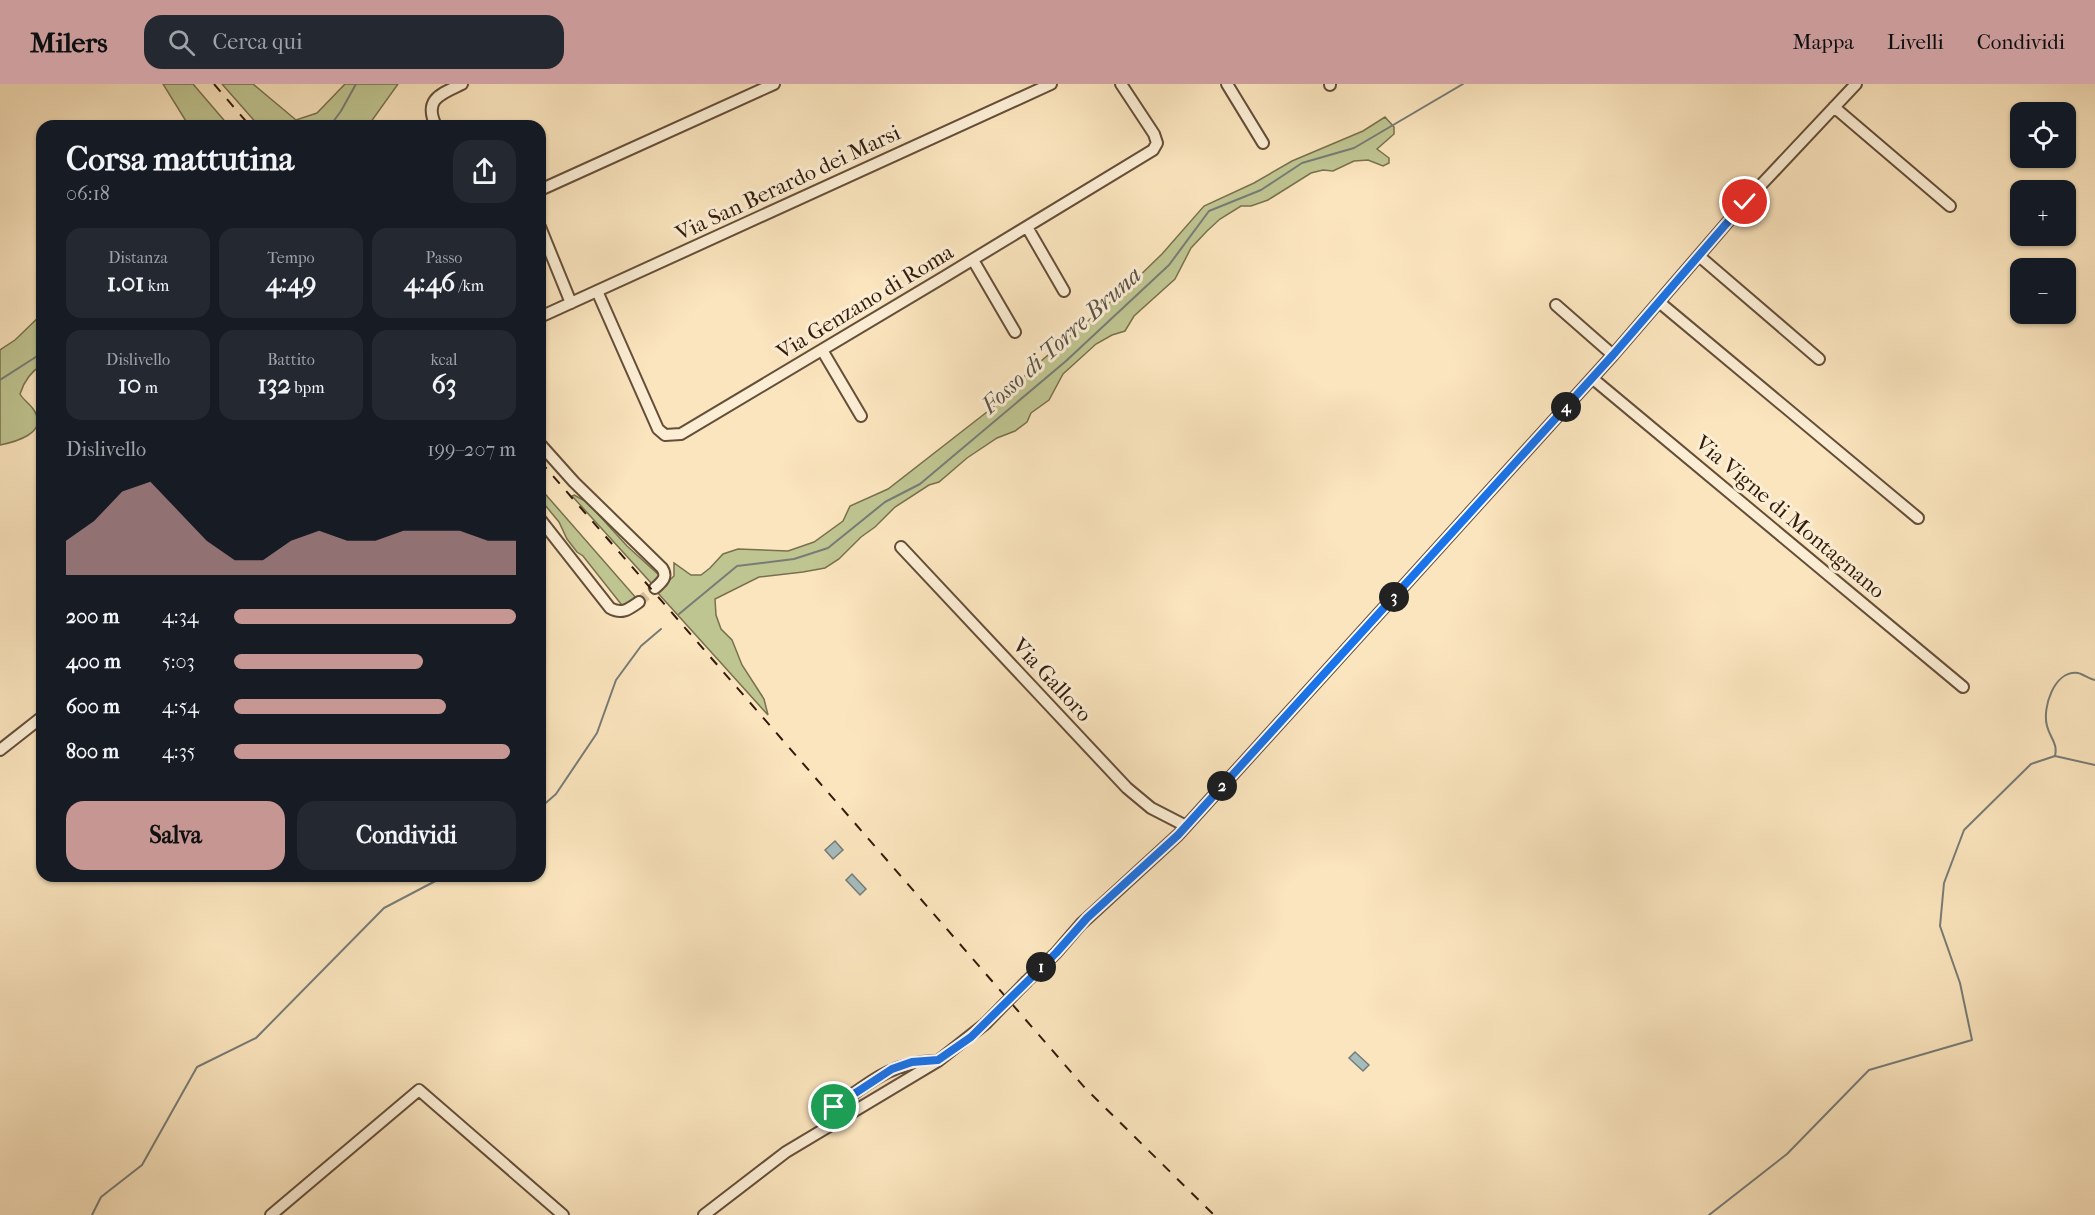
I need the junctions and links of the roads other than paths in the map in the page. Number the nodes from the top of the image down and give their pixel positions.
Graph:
1 (462, 84) edge
2 (774, 84) edge
3 (1051, 84) edge
4 (1121, 84) edge
5 (1227, 84) edge
6 (1856, 84) edge
7 (1834, 107) junction
8 (434, 120) edge
9 (1263, 143) dead end
10 (546, 187) edge
11 (1950, 206) dead end
12 (1027, 227) junction
13 (546, 242) edge
14 (1699, 256) junction
15 (973, 260) junction
16 (597, 291) junction
17 (1065, 291) dead end
18 (1659, 302) junction
19 (571, 303) junction
20 (1556, 305) dead end
21 (546, 314) edge
22 (1015, 332) dead end
23 (822, 350) junction
24 (1613, 355) junction
25 (1820, 359) dead end
26 (1592, 378) junction
27 (861, 416) dead end
28 (546, 451) edge
29 (1918, 518) dead end
30 (546, 527) edge
31 (901, 547) dead end
32 (655, 588) tunnel mouth
33 (639, 602) tunnel mouth
34 (1963, 687) dead end
35 (36, 722) edge
36 (0, 750) edge
37 (1185, 826) junction
38 (938, 1060) junction
39 (834, 1107) dead end
40 (271, 1215) edge
41 (563, 1215) edge
42 (704, 1215) edge

1 - 8 street
2 - 10 street
3 - 16 street, Via San Berardo dei Marsi
4 - 12 street, Via Genzano di Roma
5 - 9 street
6 - 7 street
7 - 11 street
7 - 14 street
12 - 15 street, Via Genzano di Roma
12 - 17 street
13 - 19 street
14 - 18 street
14 - 25 street
15 - 22 street
15 - 23 street, Via Genzano di Roma
16 - 19 street, Via San Berardo dei Marsi
16 - 23 street, Via Genzano di Roma
18 - 24 street
18 - 29 street
19 - 21 street, Via San Berardo dei Marsi
20 - 24 street
23 - 27 street
24 - 26 street
26 - 34 street, Via Vigne di Montagnano
26 - 37 street
28 - 32 street
30 - 33 street
31 - 37 street, Via Galloro
35 - 36 street
37 - 38 street, bridge
38 - 39 street
38 - 42 street
40 - 41 street

